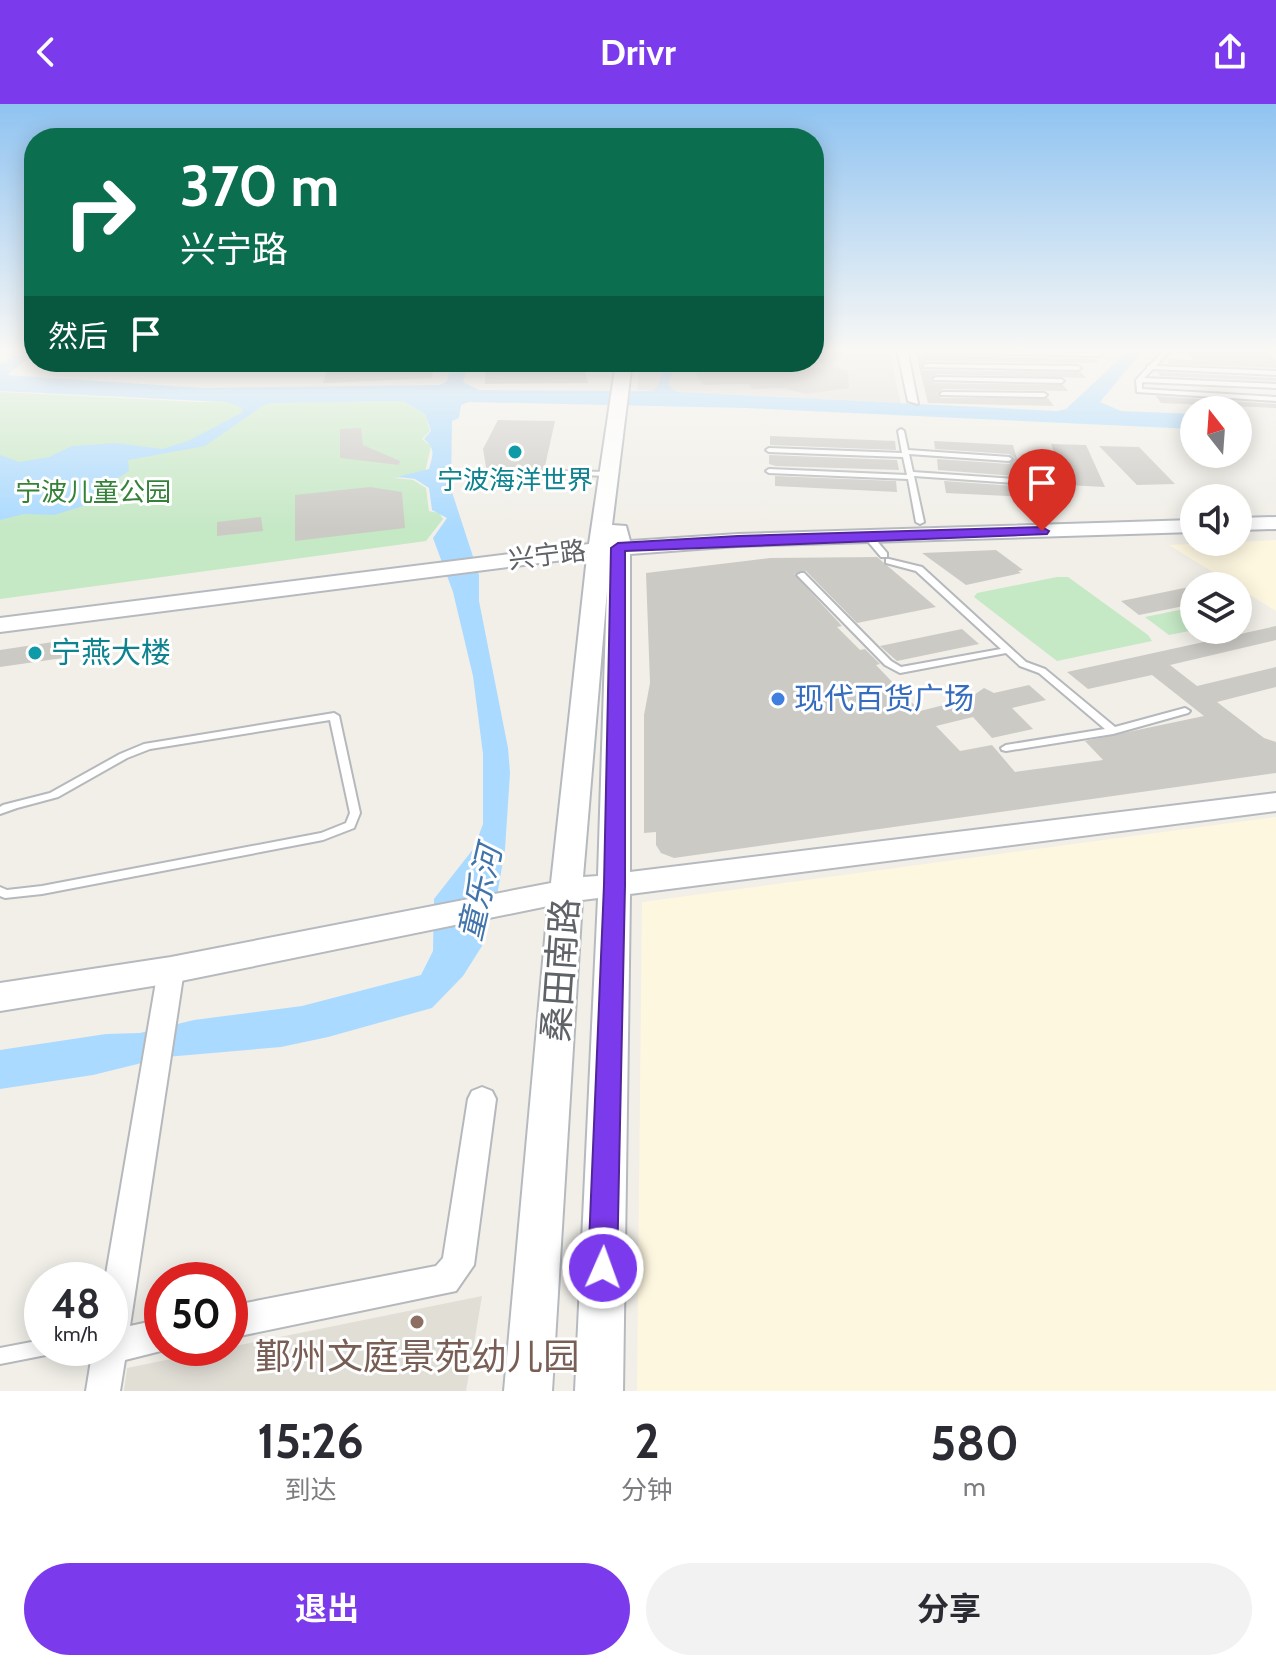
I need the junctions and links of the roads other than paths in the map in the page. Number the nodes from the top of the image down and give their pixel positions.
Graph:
1 (625, 409) edge
2 (624, 421) junction
3 (901, 431) dead end
4 (769, 450) dead end
5 (906, 454) junction
6 (1009, 459) dead end
7 (769, 471) dead end
8 (552, 473) dead end
9 (609, 474) junction
10 (910, 476) junction
11 (1015, 481) dead end
12 (1276, 509) edge
13 (1252, 510) edge
14 (1180, 513) edge
15 (920, 522) junction
16 (1276, 523) edge
17 (1252, 524) edge
18 (1180, 526) edge
19 (868, 536) junction
20 (609, 541) junction
21 (425, 562) junction
22 (801, 575) dead end
23 (0, 610) edge
24 (0, 625) edge
25 (1008, 650) junction
26 (1185, 711) dead end
27 (1113, 731) junction
28 (1006, 748) dead end
29 (1276, 802) edge
30 (0, 811) edge
31 (614, 885) junction
32 (0, 891) edge
33 (566, 891) junction
34 (171, 970) junction
35 (0, 997) edge
36 (482, 1099) dead end
37 (124, 1262) edge
38 (248, 1318) edge
39 (24, 1352) edge
40 (0, 1356) edge
41 (107, 1366) edge
42 (103, 1391) edge
43 (528, 1391) edge
44 (599, 1391) edge

1 - 2 main road
2 - 9 main road
2 - 20 main road
3 - 5 lane
4 - 5 lane
5 - 6 lane
5 - 10 lane
7 - 10 lane
8 - 9 lane
9 - 20 main road
10 - 11 lane
10 - 15 lane
12 - 13 main road
14 - 15 main road, 兴宁路
15 - 20 main road, 兴宁路
16 - 17 main road
18 - 19 main road, 兴宁路
19 - 20 main road, 兴宁路
19 - 25 lane
20 - 21 main road, 兴宁路
20 - 31 main road, 桑田南路
20 - 33 main road, 桑田南路
21 - 23 main road, 兴宁路
21 - 24 main road, 兴宁路
22 - 25 lane
25 - 27 lane
26 - 27 lane
27 - 28 lane
29 - 31 main road
30 - 32 lane
31 - 33 main road
31 - 44 main road, 桑田南路
33 - 34 main road
33 - 43 main road, 桑田南路
34 - 35 main road
34 - 37 street
36 - 38 street
39 - 40 lane
41 - 42 street

